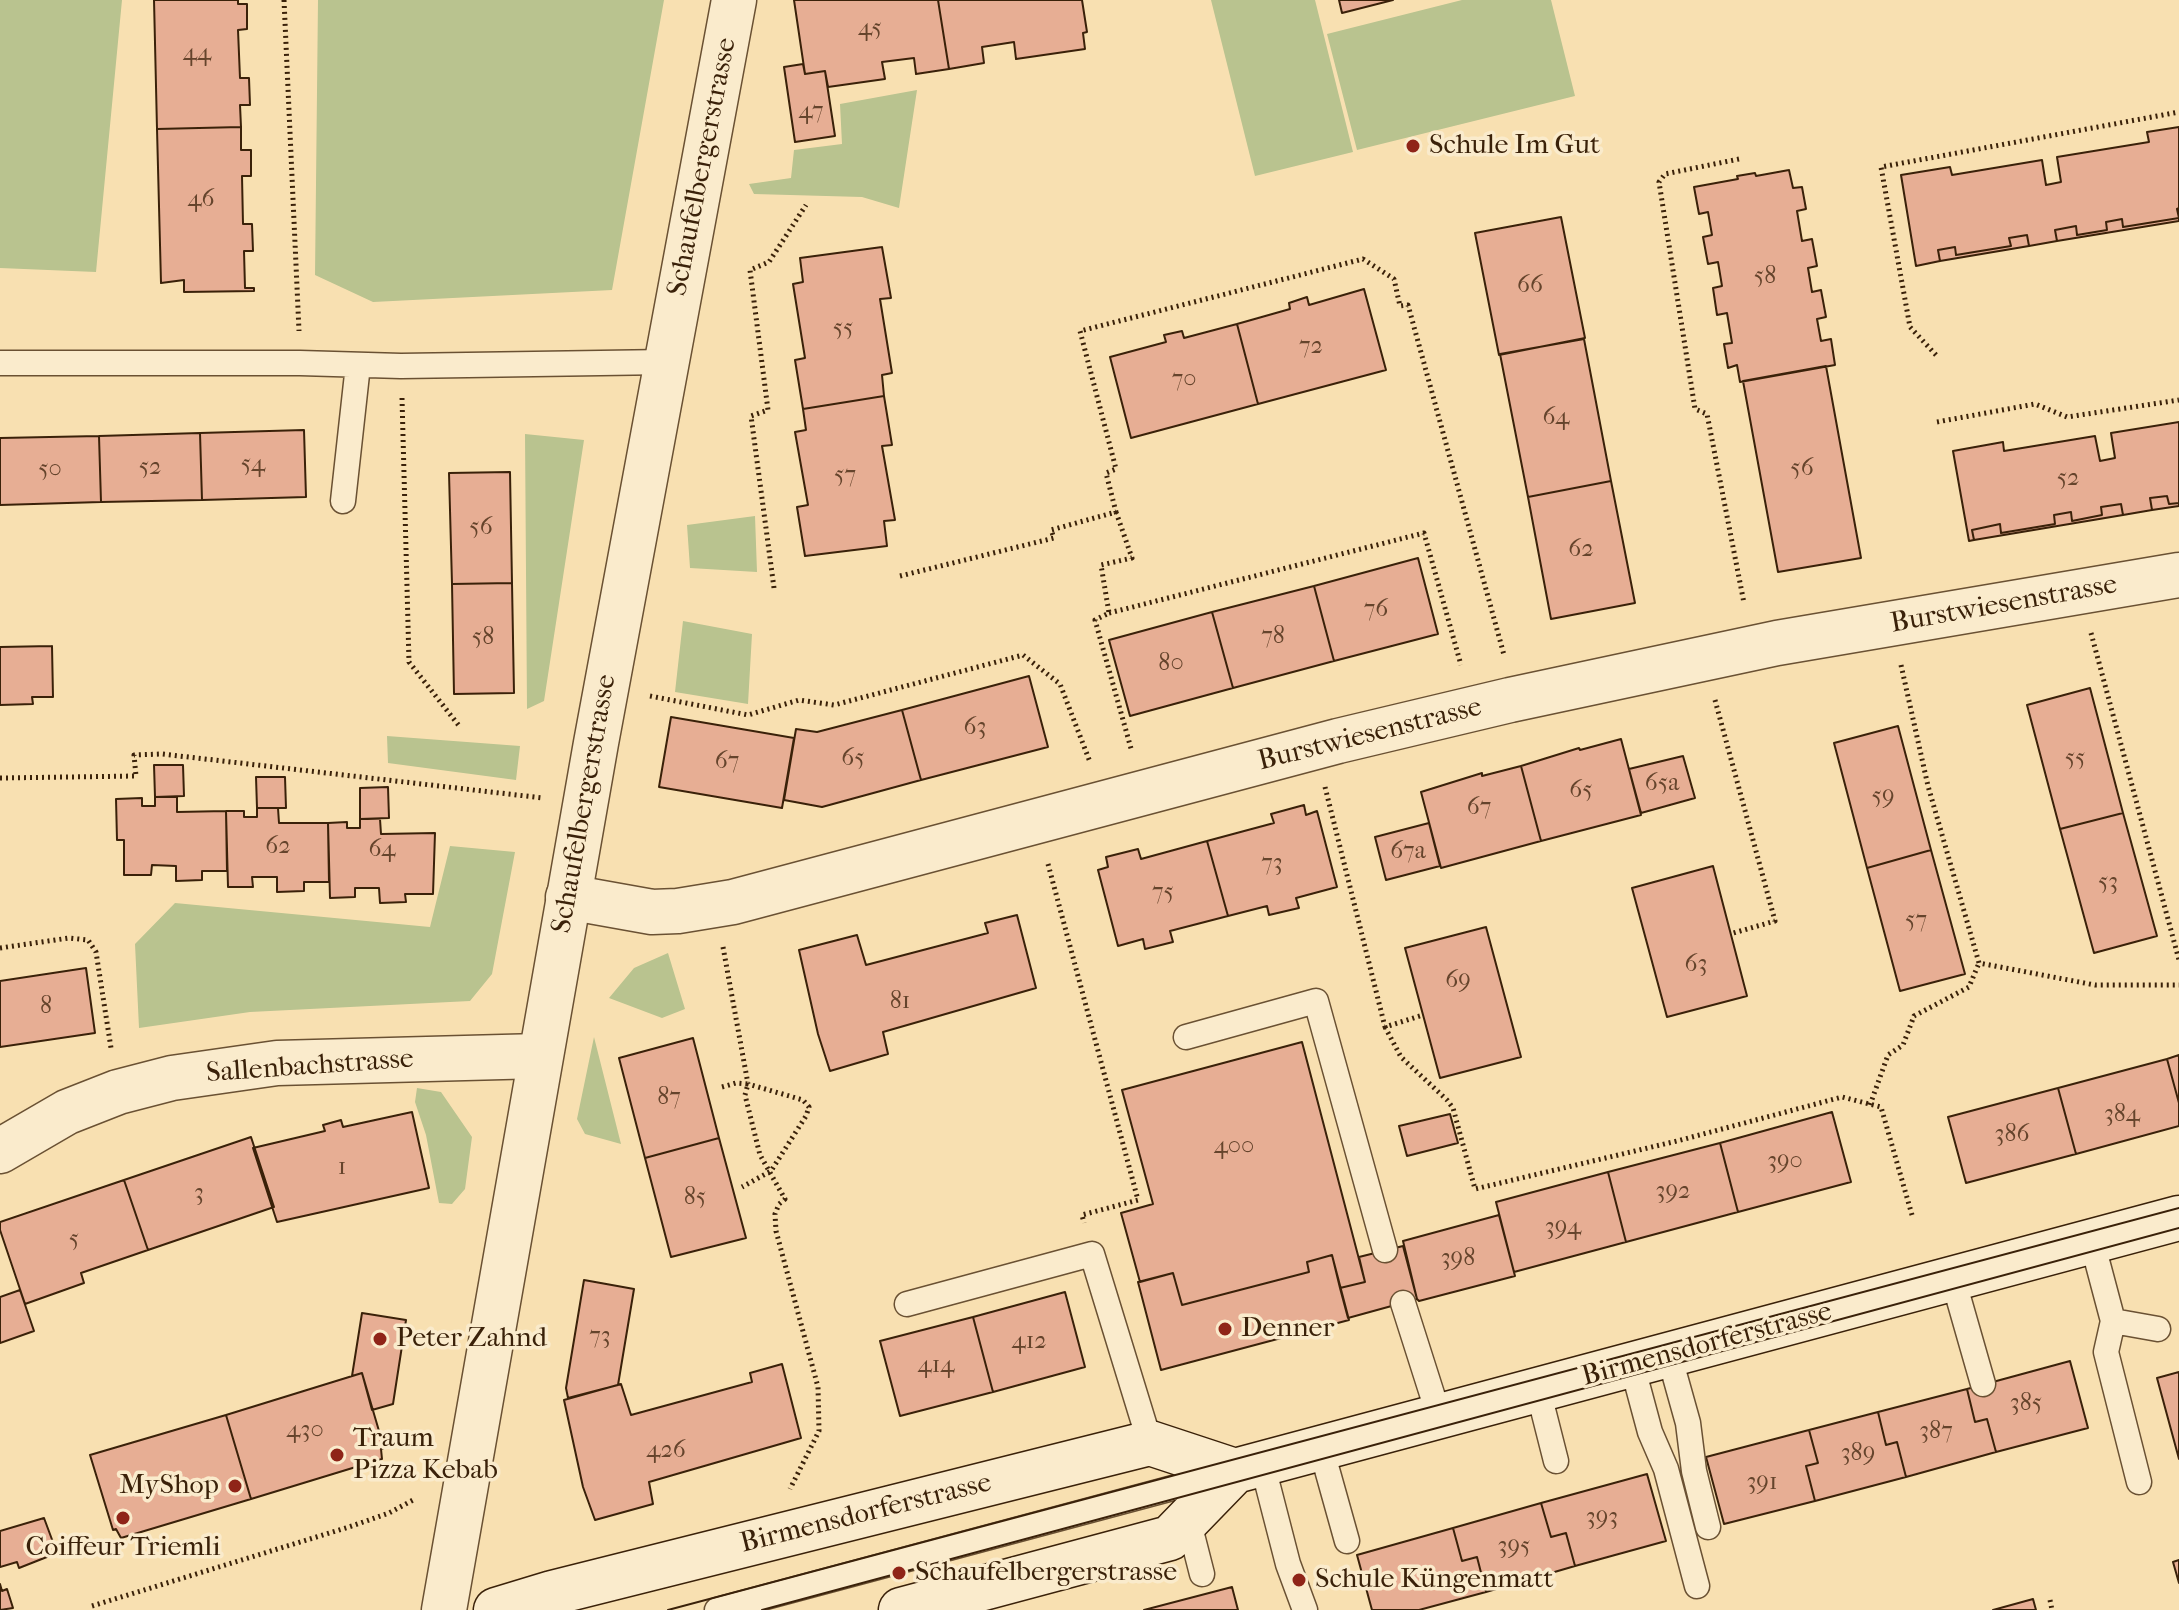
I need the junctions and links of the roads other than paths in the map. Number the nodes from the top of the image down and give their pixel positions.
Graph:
1 (734, 0) edge
2 (667, 362) junction
3 (0, 363) edge
4 (358, 365) junction
5 (343, 501) dead end
6 (2179, 575) edge
7 (568, 897) junction
8 (1186, 1037) dead end
9 (540, 1056) junction
10 (0, 1151) edge
11 (2179, 1218) edge
12 (2092, 1242) junction
13 (1385, 1250) dead end
14 (1953, 1279) junction
15 (1403, 1303) dead end
16 (907, 1304) dead end
17 (2113, 1321) junction
18 (2158, 1329) dead end
19 (1650, 1360) junction
20 (1983, 1384) dead end
21 (1538, 1390) junction
22 (1439, 1416) junction
23 (1150, 1443) junction
24 (1321, 1448) junction
25 (1556, 1461) dead end
26 (1249, 1467) junction
27 (2139, 1482) dead end
28 (1188, 1519) junction
29 (1708, 1527) dead end
30 (1347, 1541) dead end
31 (1202, 1574) dead end
32 (1697, 1586) dead end
33 (444, 1610) edge
34 (496, 1610) edge
35 (717, 1610) edge
36 (901, 1610) edge
37 (1305, 1610) edge

1 - 2 street, Schaufelbergerstrasse
2 - 4 lane
2 - 7 street, Schaufelbergerstrasse
3 - 4 lane
4 - 5 lane
6 - 7 street, Burstwiesenstrasse
7 - 9 street, Schaufelbergerstrasse
8 - 13 lane
9 - 10 street, Sallenbachstrasse
9 - 33 street, Schaufelbergerstrasse
11 - 12 street, Birmensdorferstrasse
12 - 14 street, Birmensdorferstrasse
12 - 17 lane
14 - 19 street, Birmensdorferstrasse
14 - 20 lane
15 - 22 lane
16 - 23 lane
17 - 18 lane
17 - 27 lane
19 - 21 street, Birmensdorferstrasse
19 - 29 lane
19 - 32 lane
21 - 22 street, Birmensdorferstrasse
21 - 25 lane
22 - 24 street, Birmensdorferstrasse
23 - 26 street
23 - 34 street, Birmensdorferstrasse
24 - 26 street, Birmensdorferstrasse
24 - 30 lane
26 - 28 street
26 - 35 lane, Birmensdorferstrasse
26 - 37 lane
28 - 31 lane
28 - 36 street

